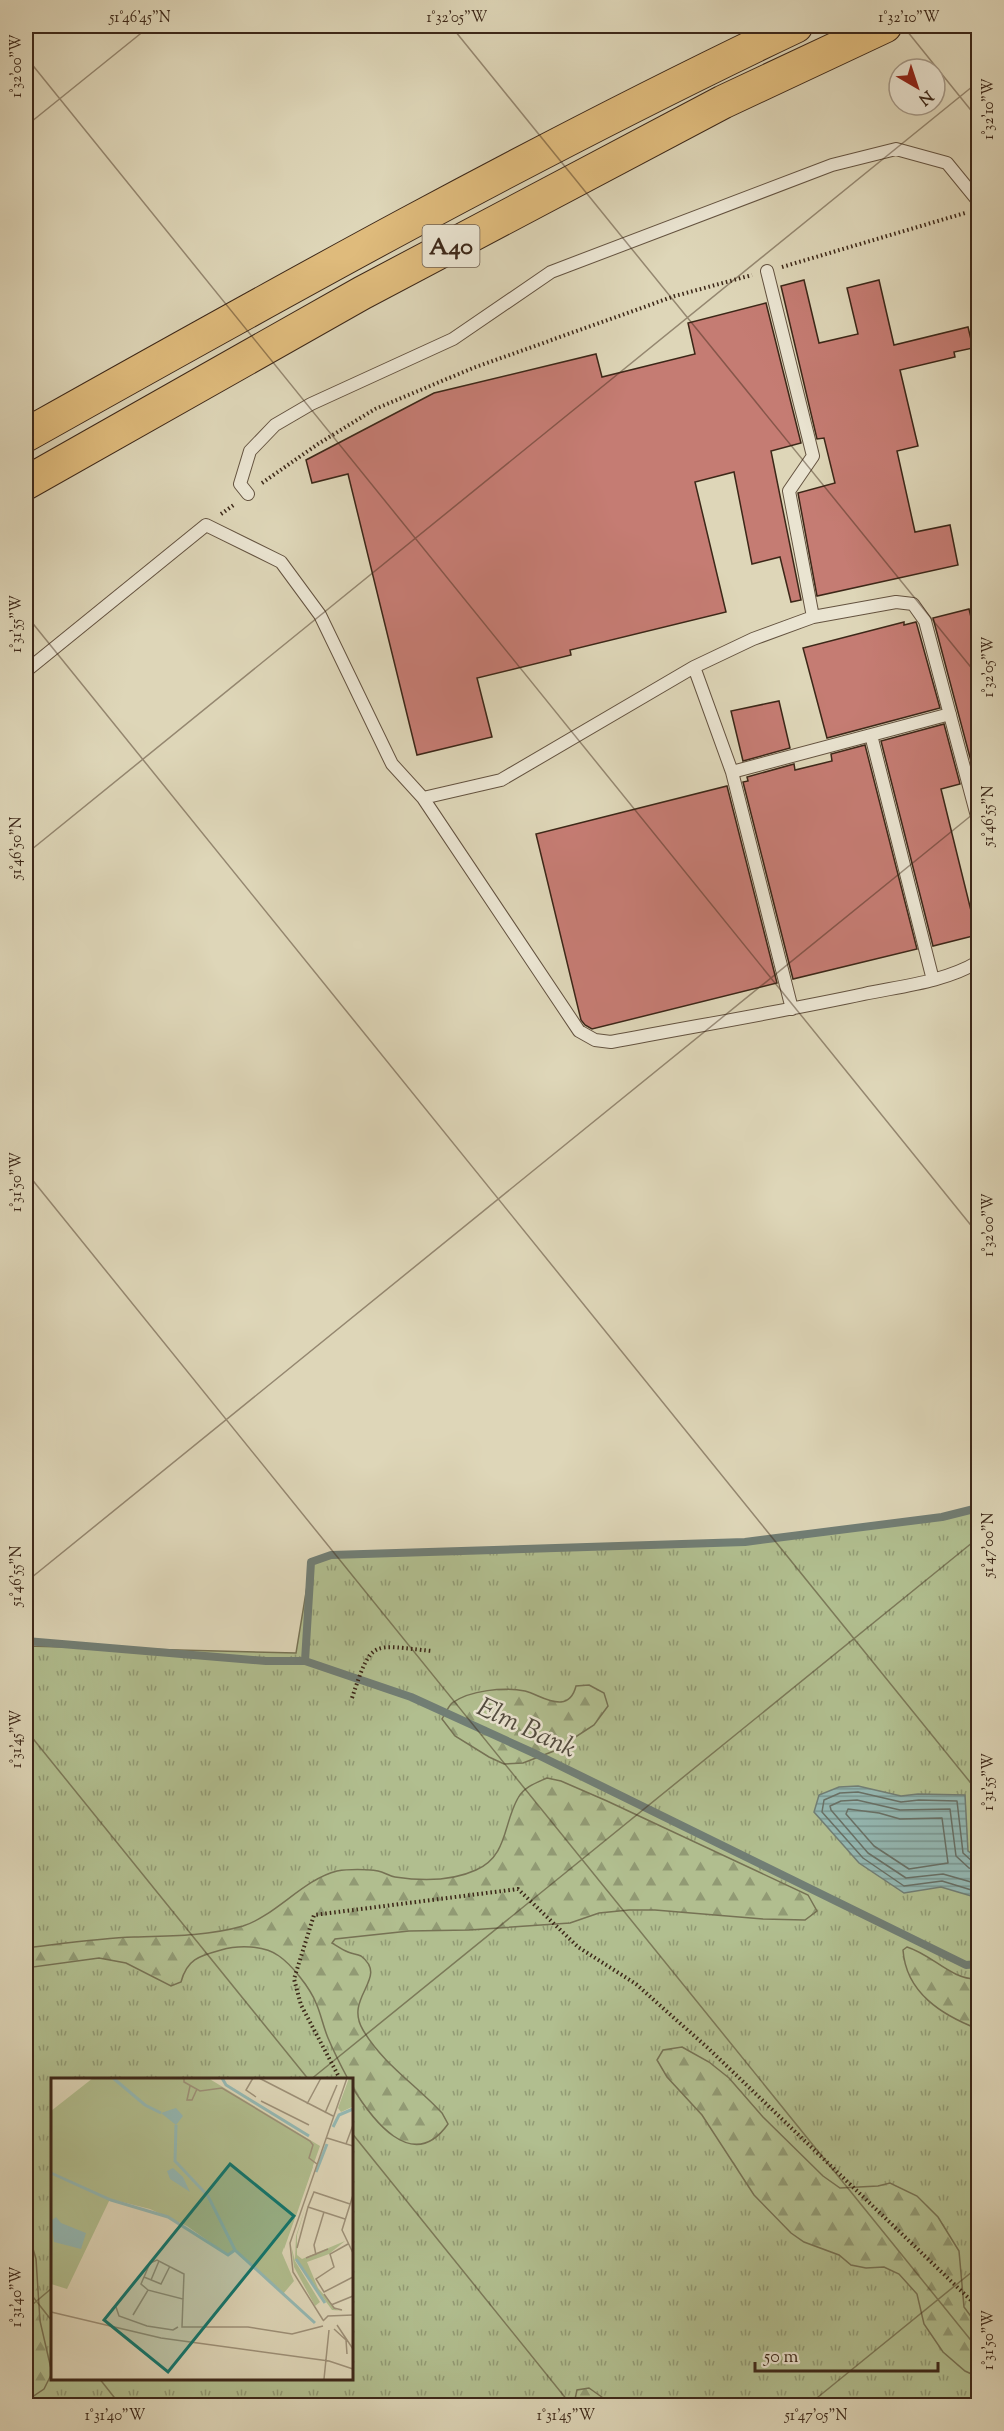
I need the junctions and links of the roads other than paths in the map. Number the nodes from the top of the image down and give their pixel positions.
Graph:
1 (796, 26) edge
2 (885, 26) edge
3 (978, 201) edge
4 (767, 271) road end
5 (26, 435) edge
6 (26, 483) edge
7 (248, 494) road end
8 (813, 617) junction
9 (694, 667) junction
10 (26, 671) edge
11 (950, 714) junction
12 (871, 735) junction
13 (732, 772) junction
14 (423, 798) junction
15 (978, 820) edge
16 (978, 962) edge
17 (933, 980) junction
18 (792, 1009) junction

1 - 5 highway, A40
2 - 6 highway, A40
3 - 7 lane
4 - 8 lane
8 - 9 lane
8 - 11 lane
9 - 13 lane
9 - 14 lane
10 - 14 lane
11 - 12 lane
11 - 15 lane
12 - 13 lane
12 - 17 lane
13 - 18 lane
14 - 18 lane
16 - 17 lane
17 - 18 lane

